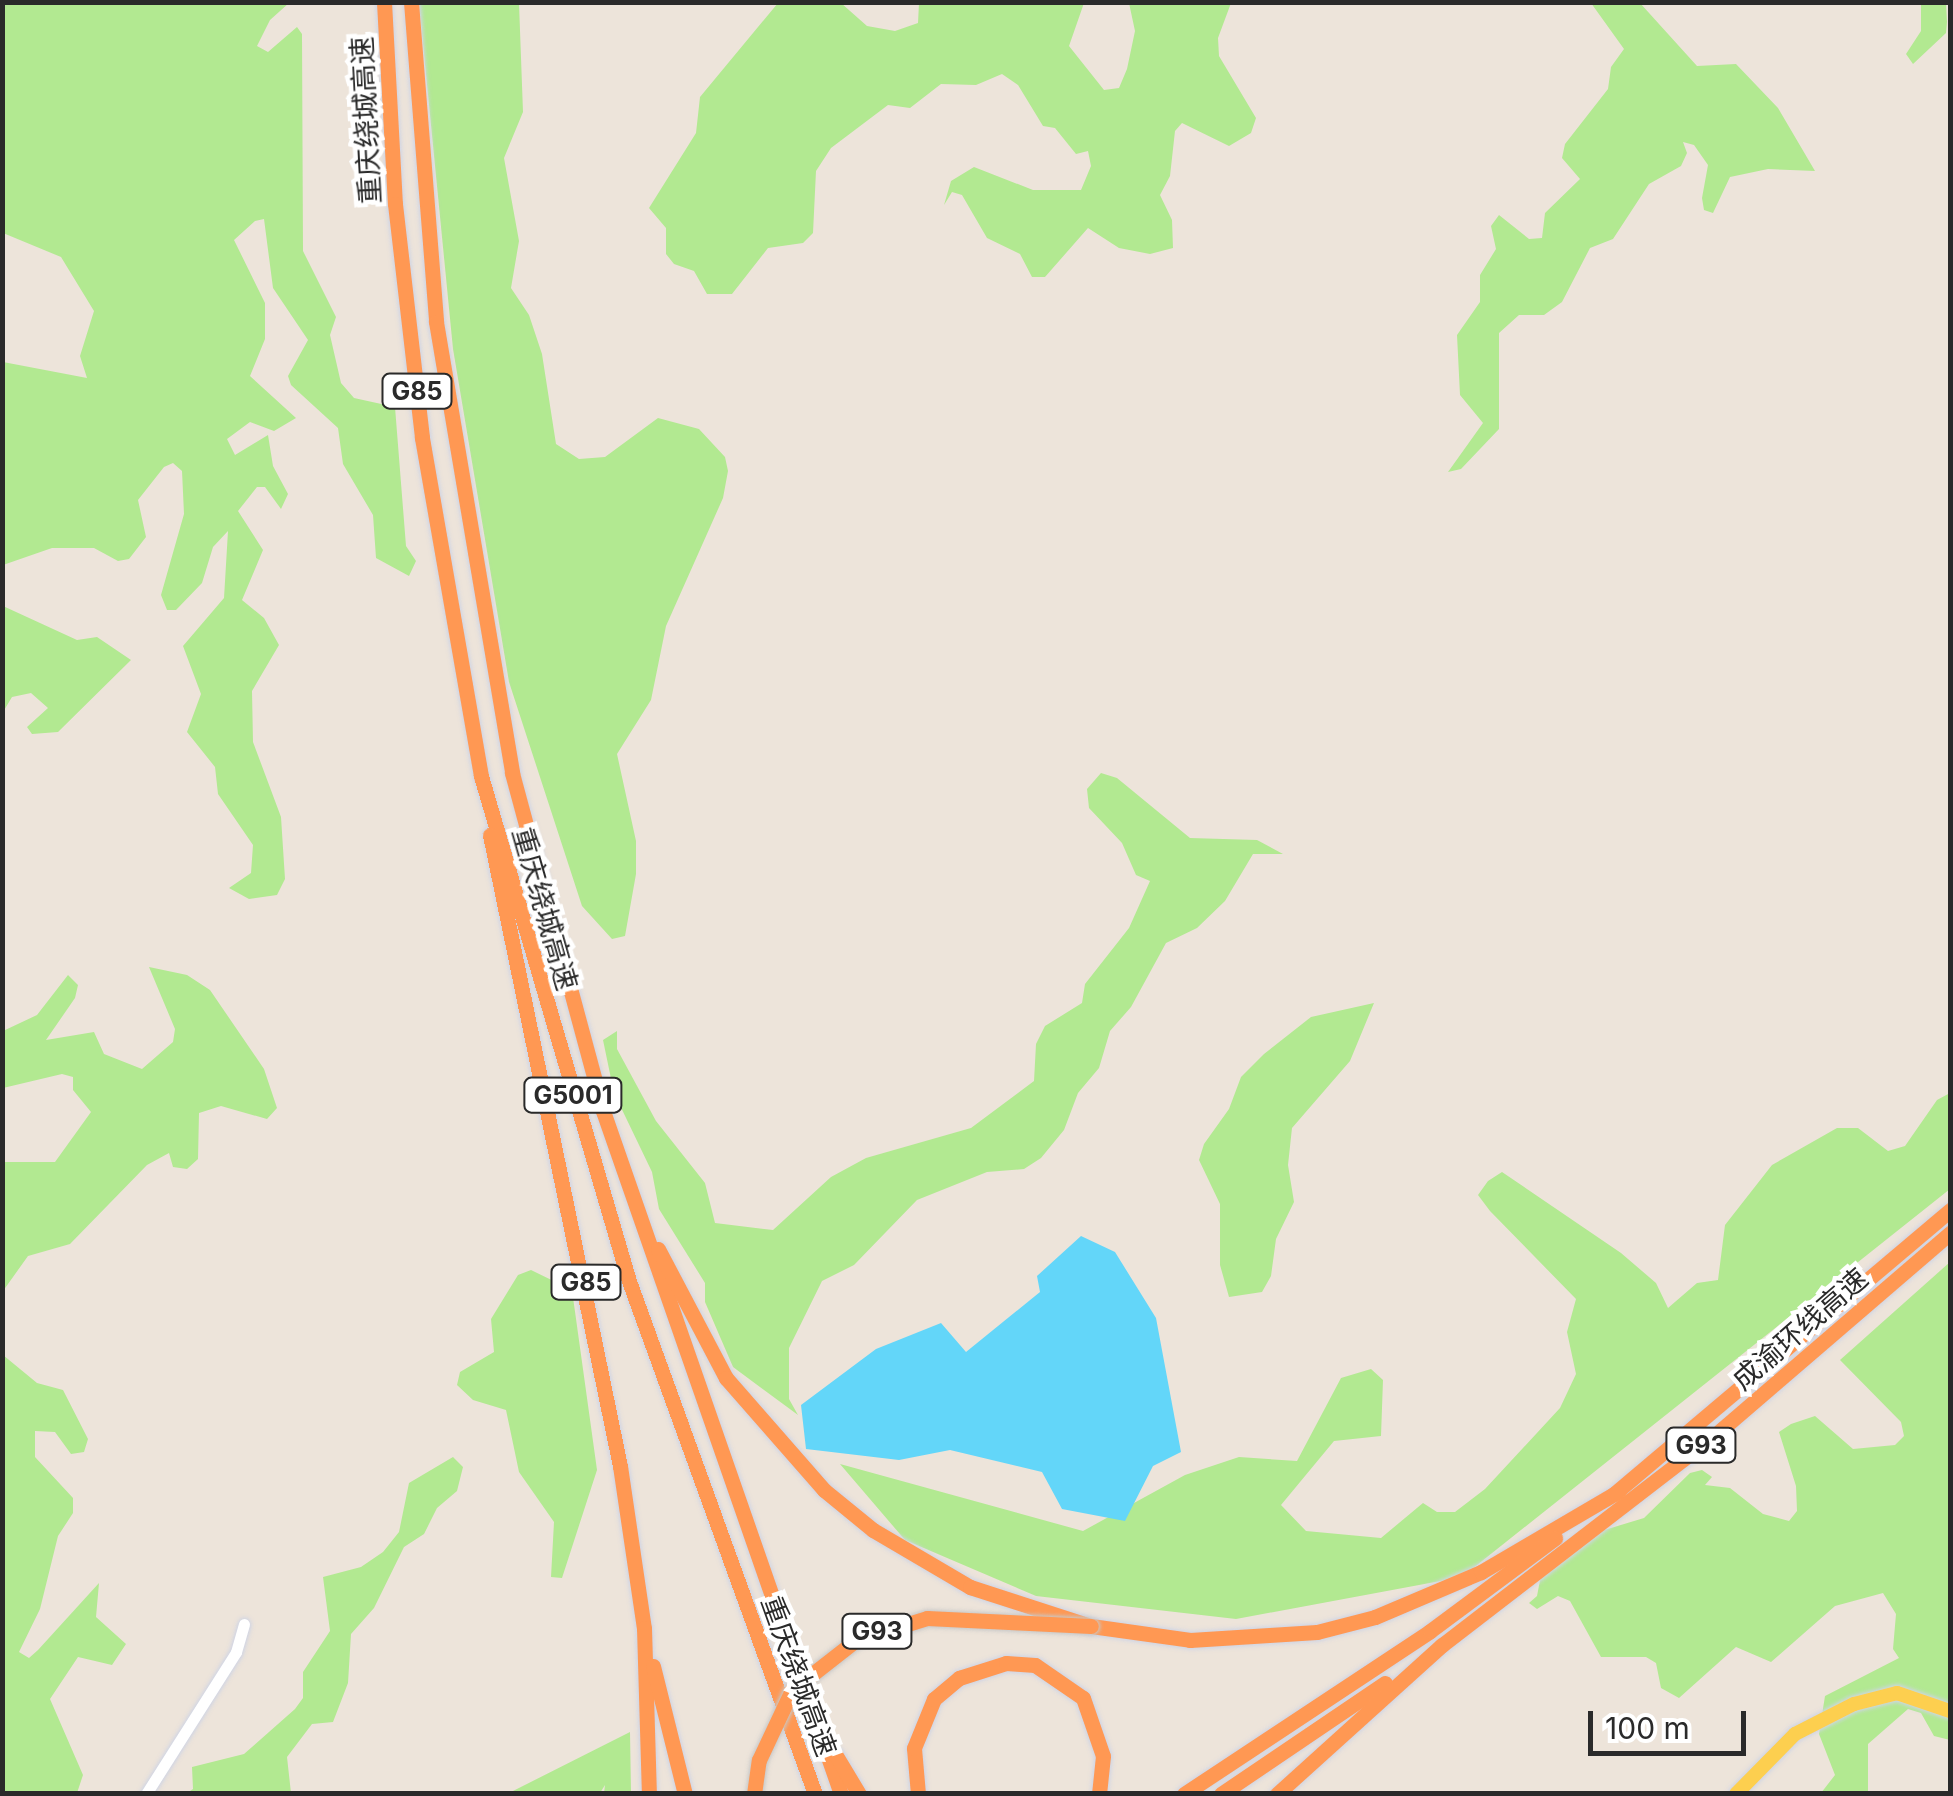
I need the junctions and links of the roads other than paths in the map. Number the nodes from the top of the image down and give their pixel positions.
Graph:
1 (384, 2) edge
2 (411, 2) edge
3 (481, 776) junction
4 (628, 1189) junction
5 (1950, 1210) edge
6 (1950, 1233) edge
7 (1619, 1490) junction
8 (244, 1624) dead end
9 (1090, 1626) junction
10 (644, 1628) junction
11 (1442, 1645) junction
12 (1950, 1711) edge
13 (818, 1725) junction
14 (917, 1789) edge
15 (146, 1794) edge
16 (649, 1794) edge
17 (686, 1794) edge
18 (754, 1794) edge
19 (815, 1794) edge
20 (841, 1794) edge
21 (859, 1794) edge
22 (1099, 1794) edge
23 (1184, 1794) edge
24 (1222, 1794) edge
25 (1276, 1794) edge
26 (1736, 1794) edge

1 - 3 highway, 重庆绕城高速 / G85
2 - 4 highway, 重庆绕城高速 / G85
3 - 10 highway, G85
3 - 19 highway, 重庆绕城高速 / G5001
4 - 9 highway, bridge
4 - 13 highway, 重庆绕城高速 / G85
5 - 7 highway, 成渝环线高速 / G93
6 - 11 highway, 成渝环线高速 / G93
7 - 9 highway, G93
7 - 23 highway
8 - 15 street
9 - 18 highway, G93, bridge
10 - 16 highway, G85
10 - 17 highway
11 - 24 highway
11 - 25 highway, G93
12 - 26 main road
13 - 20 highway, 重庆绕城高速
13 - 21 highway, G85
14 - 22 highway

